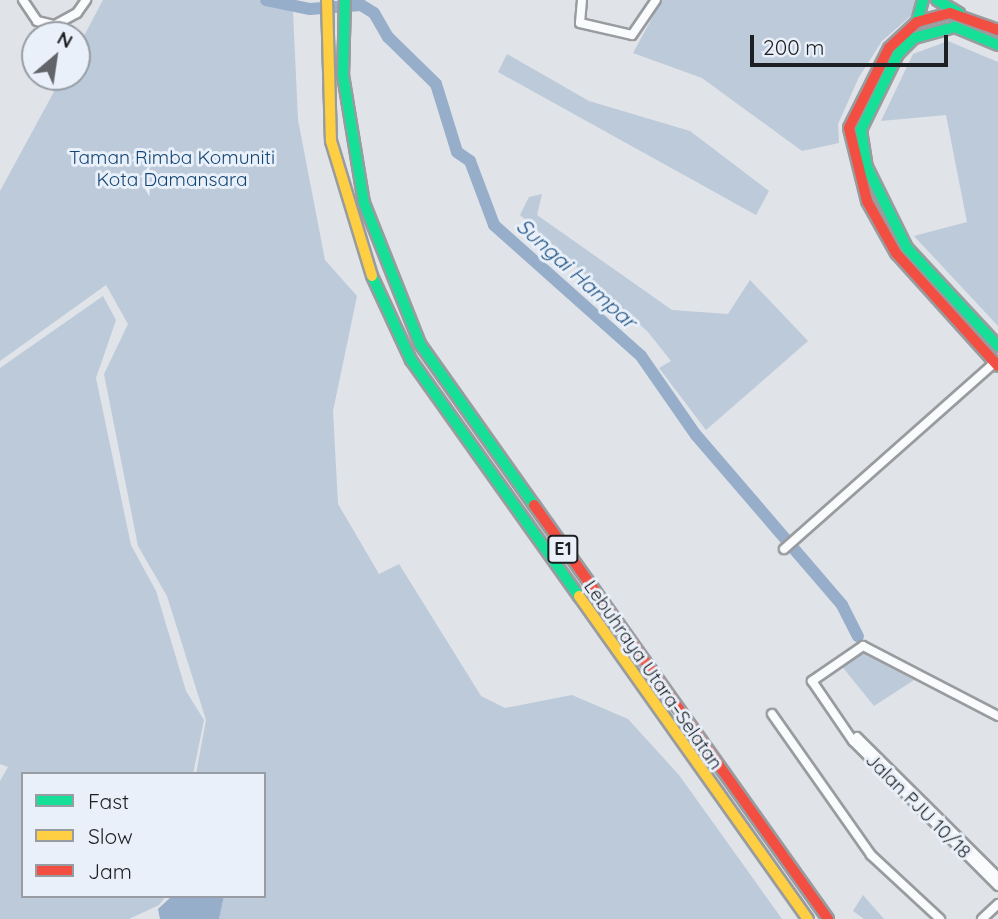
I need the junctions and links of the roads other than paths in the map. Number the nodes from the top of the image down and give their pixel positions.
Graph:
1 (23, 0) edge
2 (86, 0) edge
3 (327, 0) edge
4 (345, 0) edge
5 (582, 0) edge
6 (656, 0) edge
7 (923, 0) edge
8 (937, 0) edge
9 (960, 14) junction
10 (917, 22) junction
11 (998, 30) edge
12 (998, 45) edge
13 (889, 48) junction
14 (878, 91) junction
15 (938, 299) junction
16 (969, 315) junction
17 (998, 346) edge
18 (996, 364) edge
19 (784, 549) dead end
20 (772, 714) dead end
21 (998, 716) edge
22 (841, 724) junction
23 (998, 877) edge
24 (998, 887) edge
25 (998, 904) edge
26 (808, 919) edge
27 (828, 919) edge
28 (940, 919) edge
29 (982, 919) edge

1 - 2 street
3 - 26 main road, Lebuhraya Utara–Selatan / E1
4 - 27 main road, Lebuhraya Utara–Selatan / E1
5 - 6 street
7 - 10 main road
8 - 9 main road
9 - 10 main road
9 - 11 main road
10 - 13 main road
12 - 14 main road
13 - 14 main road
13 - 15 main road
14 - 16 main road
15 - 16 main road
15 - 18 main road
16 - 17 main road
18 - 19 street
20 - 28 street
21 - 22 street, Jalan PJU 10/18
22 - 23 street, Jalan PJU 10/18
22 - 24 street, Jalan PJU 10/18
25 - 29 street

